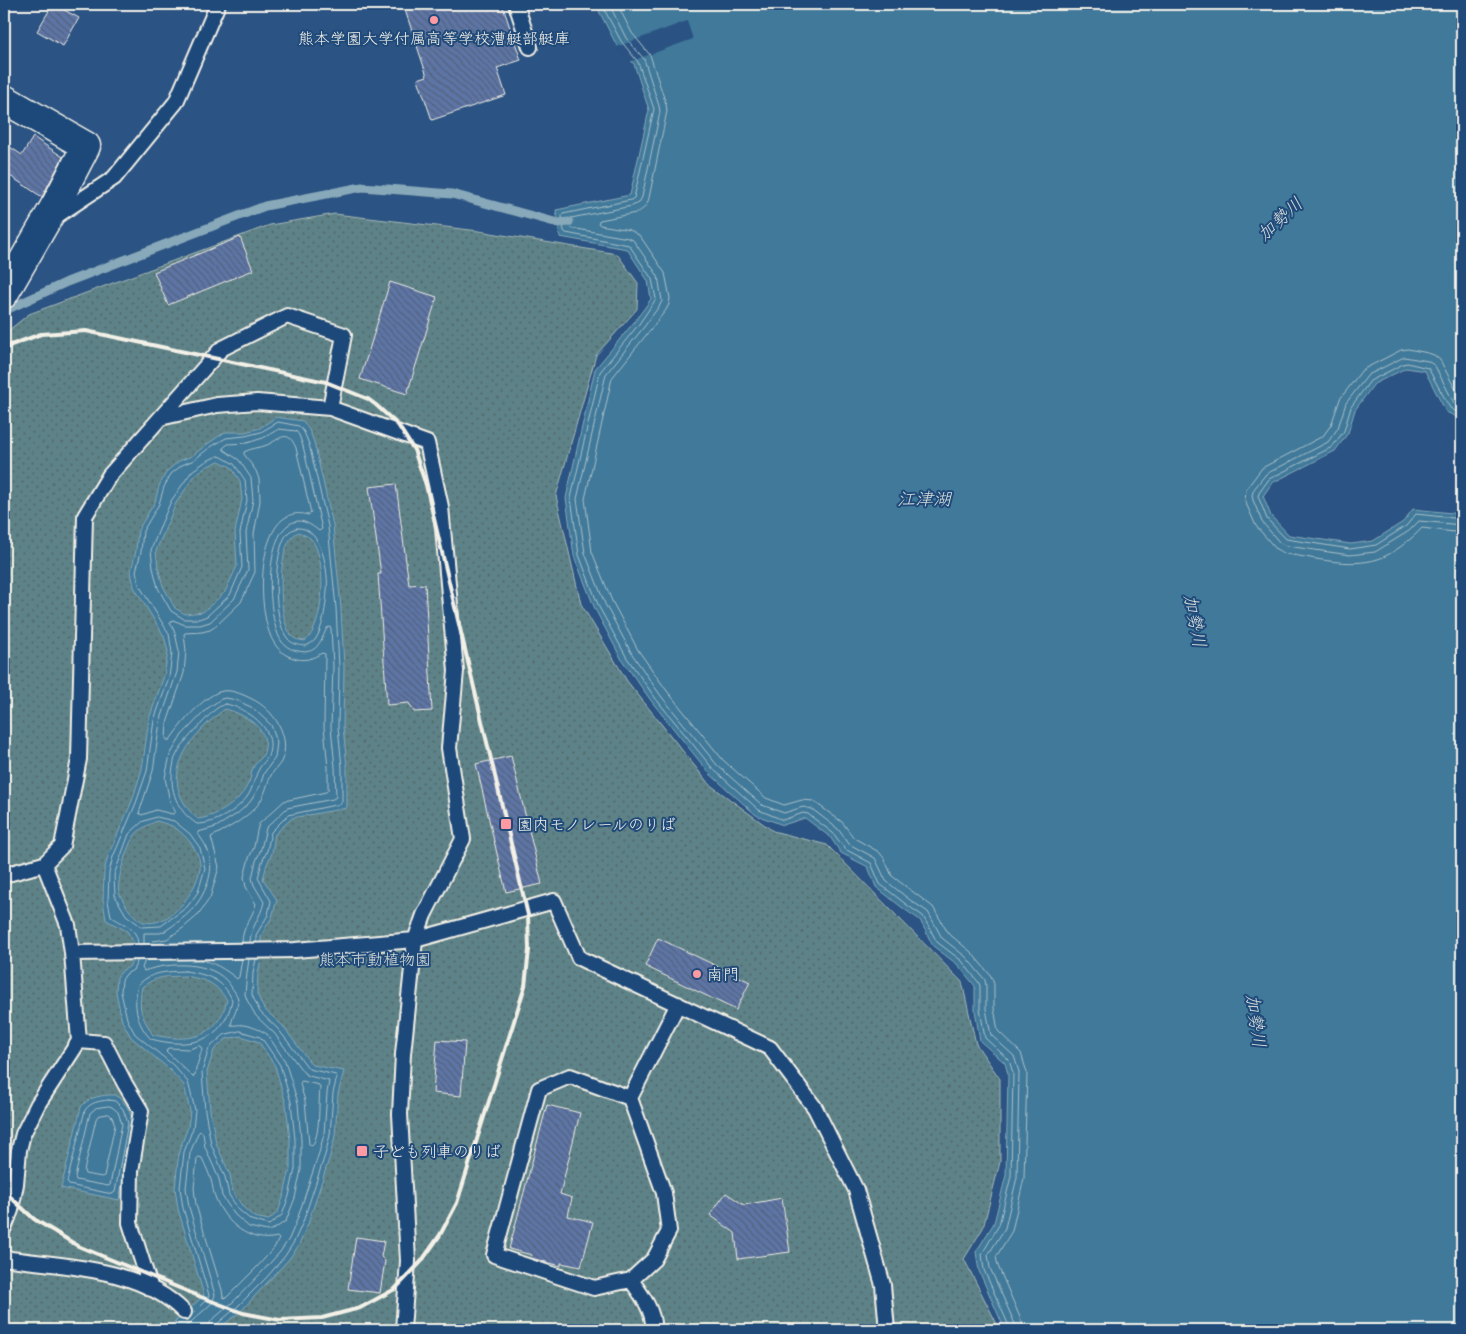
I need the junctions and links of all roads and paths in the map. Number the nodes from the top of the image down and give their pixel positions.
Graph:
1 (218, 4) edge
2 (516, 4) edge
3 (530, 47) dead end
4 (4, 99) edge
5 (44, 224) junction
6 (4, 294) edge
7 (330, 408) junction
8 (160, 418) junction
9 (44, 864) junction
10 (4, 875) edge
11 (415, 940) junction
12 (72, 953) junction
13 (678, 1004) junction
14 (79, 1041) junction
15 (630, 1098) junction
16 (4, 1228) edge
17 (4, 1258) edge
18 (631, 1280) junction
19 (151, 1289) junction
20 (184, 1312) dead end
21 (403, 1330) edge
22 (653, 1330) edge
23 (887, 1330) edge

1 - 5 lane
2 - 3 lane
4 - 5 street
5 - 6 street
7 - 8 lane
7 - 8 lane
7 - 11 lane
8 - 9 lane
9 - 10 lane
9 - 12 lane
11 - 12 lane
11 - 13 lane
11 - 21 lane
12 - 14 lane
13 - 15 lane
13 - 23 lane
14 - 16 lane
14 - 19 lane
15 - 18 lane
15 - 18 lane
17 - 19 lane
18 - 22 lane
19 - 20 lane

